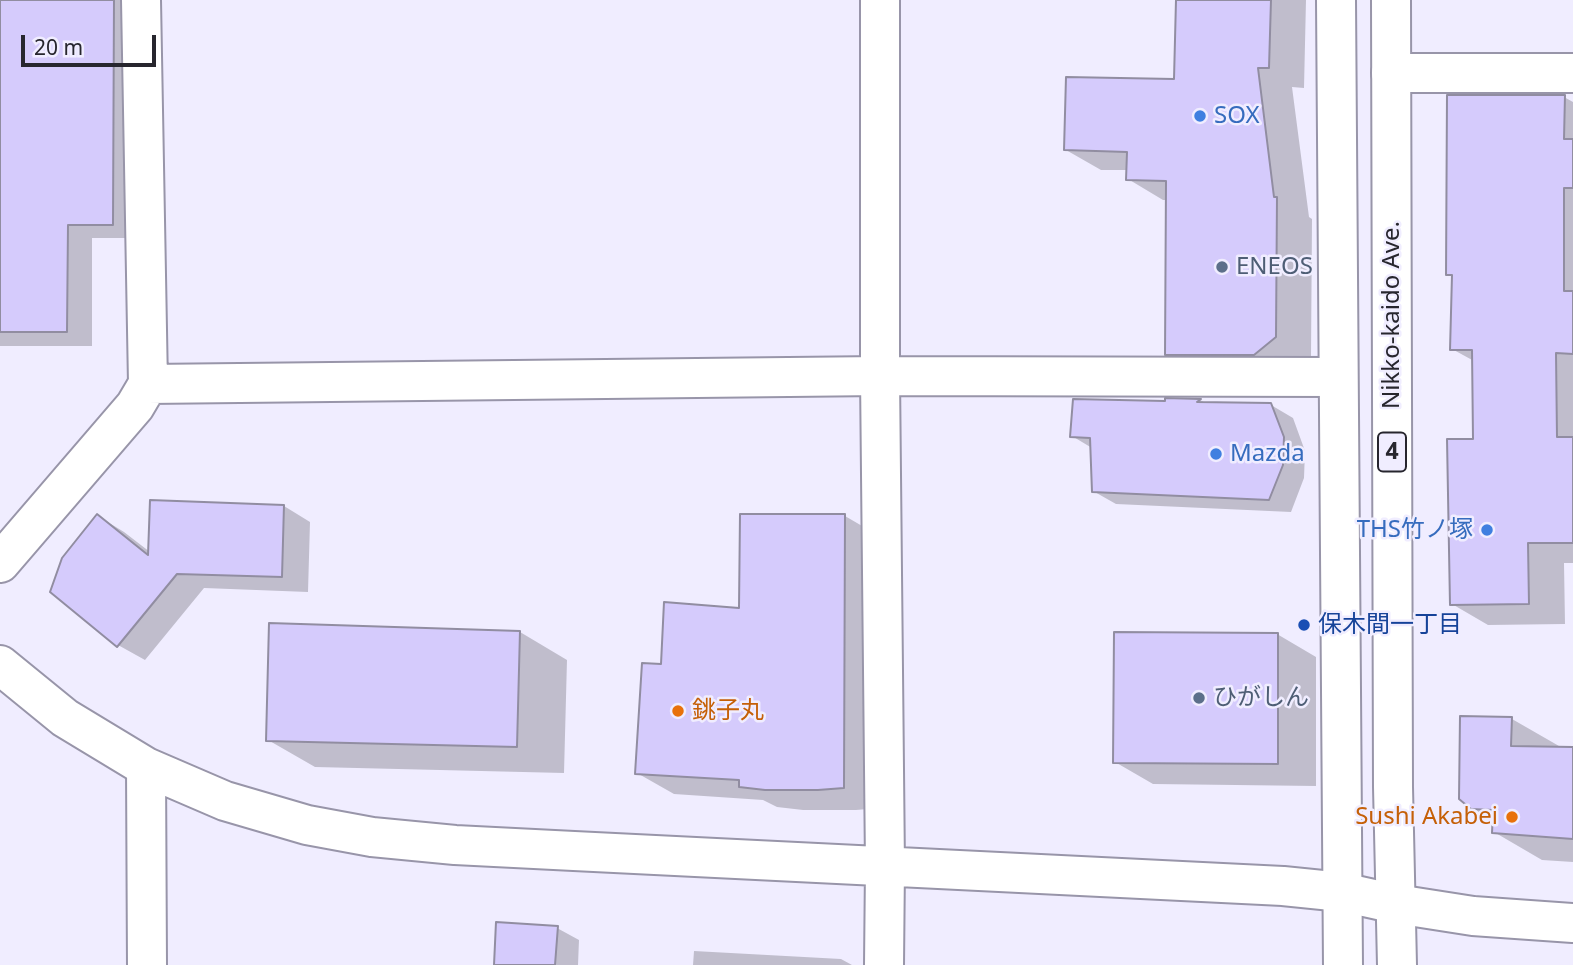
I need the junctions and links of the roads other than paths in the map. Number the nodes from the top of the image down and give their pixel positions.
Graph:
1 (141, 0) edge
2 (880, 0) edge
3 (1336, 0) edge
4 (1391, 0) edge
5 (1391, 73) junction
6 (1573, 73) edge
7 (880, 376) junction
8 (1338, 377) junction
9 (148, 384) junction
10 (0, 563) edge
11 (0, 665) edge
12 (146, 767) junction
13 (885, 866) junction
14 (1342, 892) junction
15 (1396, 904) junction
16 (1573, 923) edge
17 (146, 965) edge
18 (884, 965) edge
19 (1342, 965) edge
20 (1397, 965) edge

1 - 9 main road
2 - 7 main road
3 - 8 main road
4 - 5 main road, Nikko-kaido Ave. / 4
5 - 6 main road
5 - 15 main road, Nikko-kaido Ave. / 4
7 - 8 main road
7 - 9 main road
7 - 13 main road
8 - 14 main road
9 - 10 main road
11 - 12 main road
12 - 13 main road
12 - 17 main road
13 - 14 main road
13 - 18 main road
14 - 15 main road
14 - 19 main road
15 - 16 main road
15 - 20 main road, Nikko-kaido Ave. / 4

